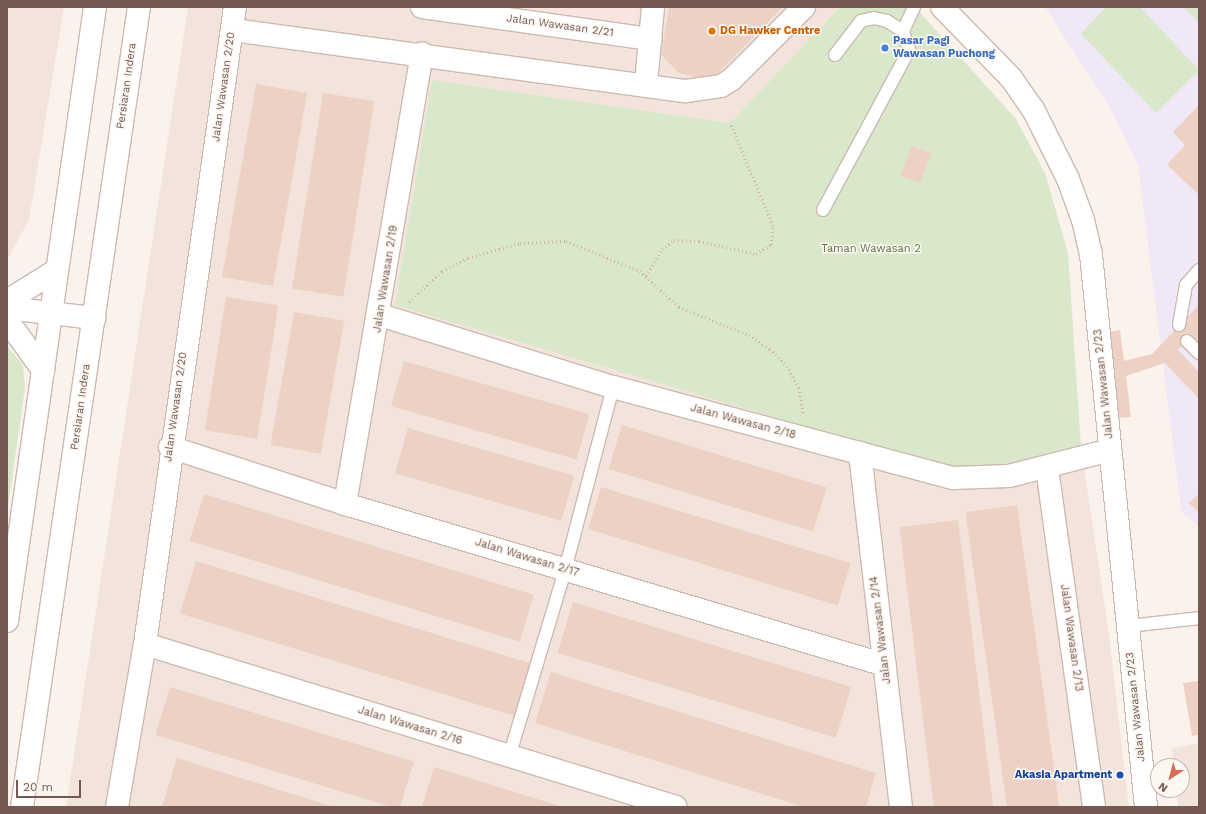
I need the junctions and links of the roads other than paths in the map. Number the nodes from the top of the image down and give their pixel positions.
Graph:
1 (95, 7) edge
2 (139, 7) edge
3 (235, 7) edge
4 (653, 7) edge
5 (804, 7) edge
6 (914, 7) edge
7 (942, 7) edge
8 (434, 8) edge
9 (233, 30) junction
10 (903, 31) junction
11 (651, 39) junction
12 (422, 54) junction
13 (835, 55) dead end
14 (646, 83) junction
15 (823, 210) dead end
16 (57, 270) junction
17 (1199, 270) edge
18 (7, 301) edge
19 (7, 308) edge
20 (51, 313) junction
21 (380, 315) junction
22 (94, 318) junction
23 (7, 320) edge
24 (1180, 325) dead end
25 (1187, 340) dead end
26 (1199, 353) edge
27 (43, 370) junction
28 (613, 387) junction
29 (170, 447) junction
30 (1110, 450) junction
31 (860, 453) junction
32 (1047, 468) junction
33 (345, 504) junction
34 (565, 570) junction
35 (1199, 618) edge
36 (7, 621) edge
37 (1128, 626) junction
38 (145, 644) junction
39 (885, 665) junction
40 (510, 756) junction
41 (22, 807) edge
42 (117, 807) edge
43 (676, 807) edge
44 (901, 807) edge
45 (1094, 807) edge
46 (1146, 807) edge

1 - 16 street
2 - 22 street, Persiaran Indera
3 - 9 street, Jalan Wawasan 2/20
4 - 11 street
5 - 14 street
6 - 10 lane
7 - 30 street, Jalan Wawasan 2/23
8 - 11 street, Jalan Wawasan 2/21
9 - 12 street
9 - 29 street, Jalan Wawasan 2/20
10 - 13 lane
10 - 15 lane
11 - 14 street
12 - 14 street
12 - 21 street, Jalan Wawasan 2/19
16 - 18 street
16 - 20 street
17 - 24 lane
19 - 20 street
20 - 22 street
20 - 27 street
21 - 28 street, Jalan Wawasan 2/18
21 - 33 street, Jalan Wawasan 2/19
22 - 41 street, Persiaran Indera
23 - 27 street
25 - 26 lane
27 - 36 street
28 - 31 street, Jalan Wawasan 2/18
28 - 34 lane
29 - 33 street, Jalan Wawasan 2/17
29 - 38 street, Jalan Wawasan 2/20
30 - 32 street, Jalan Wawasan 2/18
30 - 37 street, Jalan Wawasan 2/23
31 - 32 street, Jalan Wawasan 2/18
31 - 39 street, Jalan Wawasan 2/14
32 - 45 street, Jalan Wawasan 2/13
33 - 34 street, Jalan Wawasan 2/17
34 - 39 street, Jalan Wawasan 2/17
34 - 40 lane
35 - 37 lane
37 - 46 street, Jalan Wawasan 2/23
38 - 40 street, Jalan Wawasan 2/16
38 - 42 street, Jalan Wawasan 2/20
39 - 44 street, Jalan Wawasan 2/14
40 - 43 street, Jalan Wawasan 2/16

